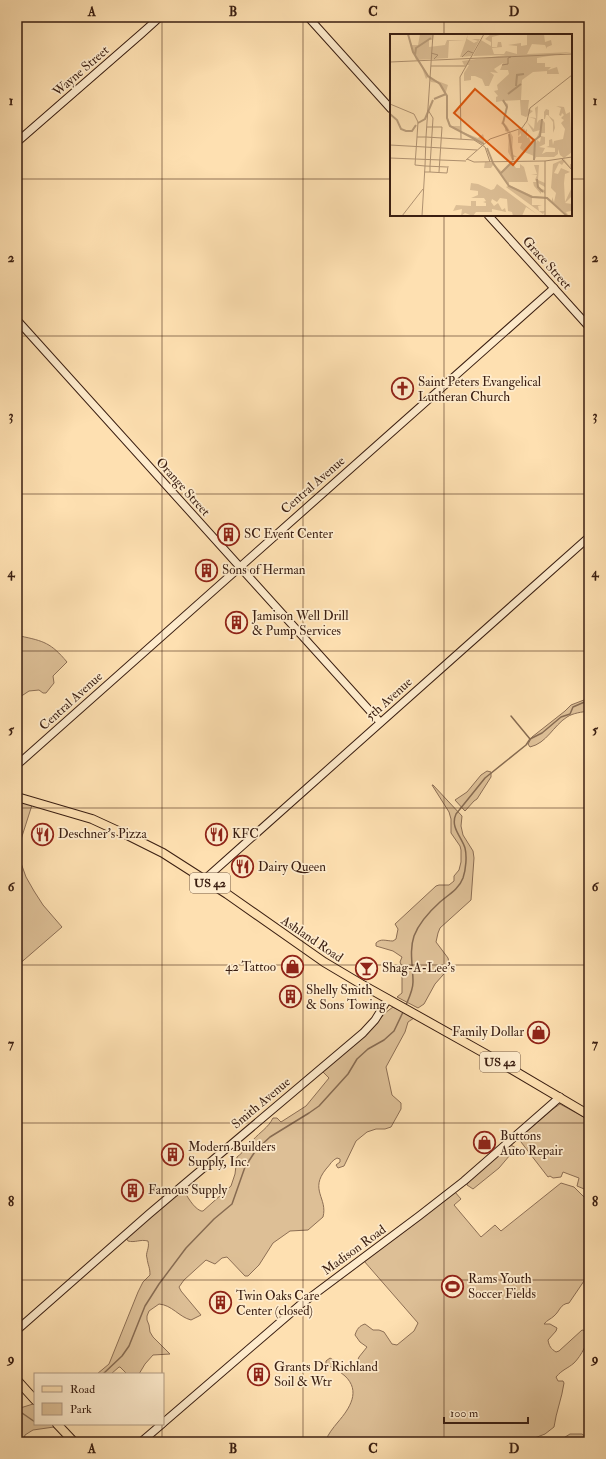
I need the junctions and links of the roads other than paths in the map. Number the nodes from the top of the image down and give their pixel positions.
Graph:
1 (160, 17) edge
2 (308, 17) edge
3 (390, 108) edge
4 (17, 142) edge
5 (489, 216) edge
6 (554, 288) junction
7 (17, 320) edge
8 (589, 327) edge
9 (589, 537) edge
10 (240, 566) junction
11 (380, 722) junction
12 (17, 765) edge
13 (17, 797) edge
14 (205, 879) junction
15 (388, 999) junction
16 (560, 1097) junction
17 (589, 1115) edge
18 (17, 1330) edge
19 (17, 1380) edge
20 (34, 1399) edge
21 (164, 1422) edge
22 (58, 1425) edge
23 (161, 1425) edge
24 (74, 1442) edge
25 (141, 1442) edge

1 - 4 street, Wayne Street
2 - 3 street
5 - 6 street, Grace Street
6 - 8 street, Grace Street
6 - 10 street, Central Avenue
7 - 10 street, Orange Street
9 - 11 street, 5th Avenue
10 - 11 street, Orange Street
10 - 12 street, Central Avenue
11 - 14 street, 5th Avenue
13 - 14 main road, Ashland Road / US 42
14 - 15 main road, Ashland Road / US 42
15 - 16 main road, Ashland Road / US 42
15 - 18 street, Smith Avenue
16 - 17 main road, Ashland Road / US 42
16 - 21 street, Madison Road
19 - 20 main road
22 - 24 main road
23 - 25 street, Madison Road

